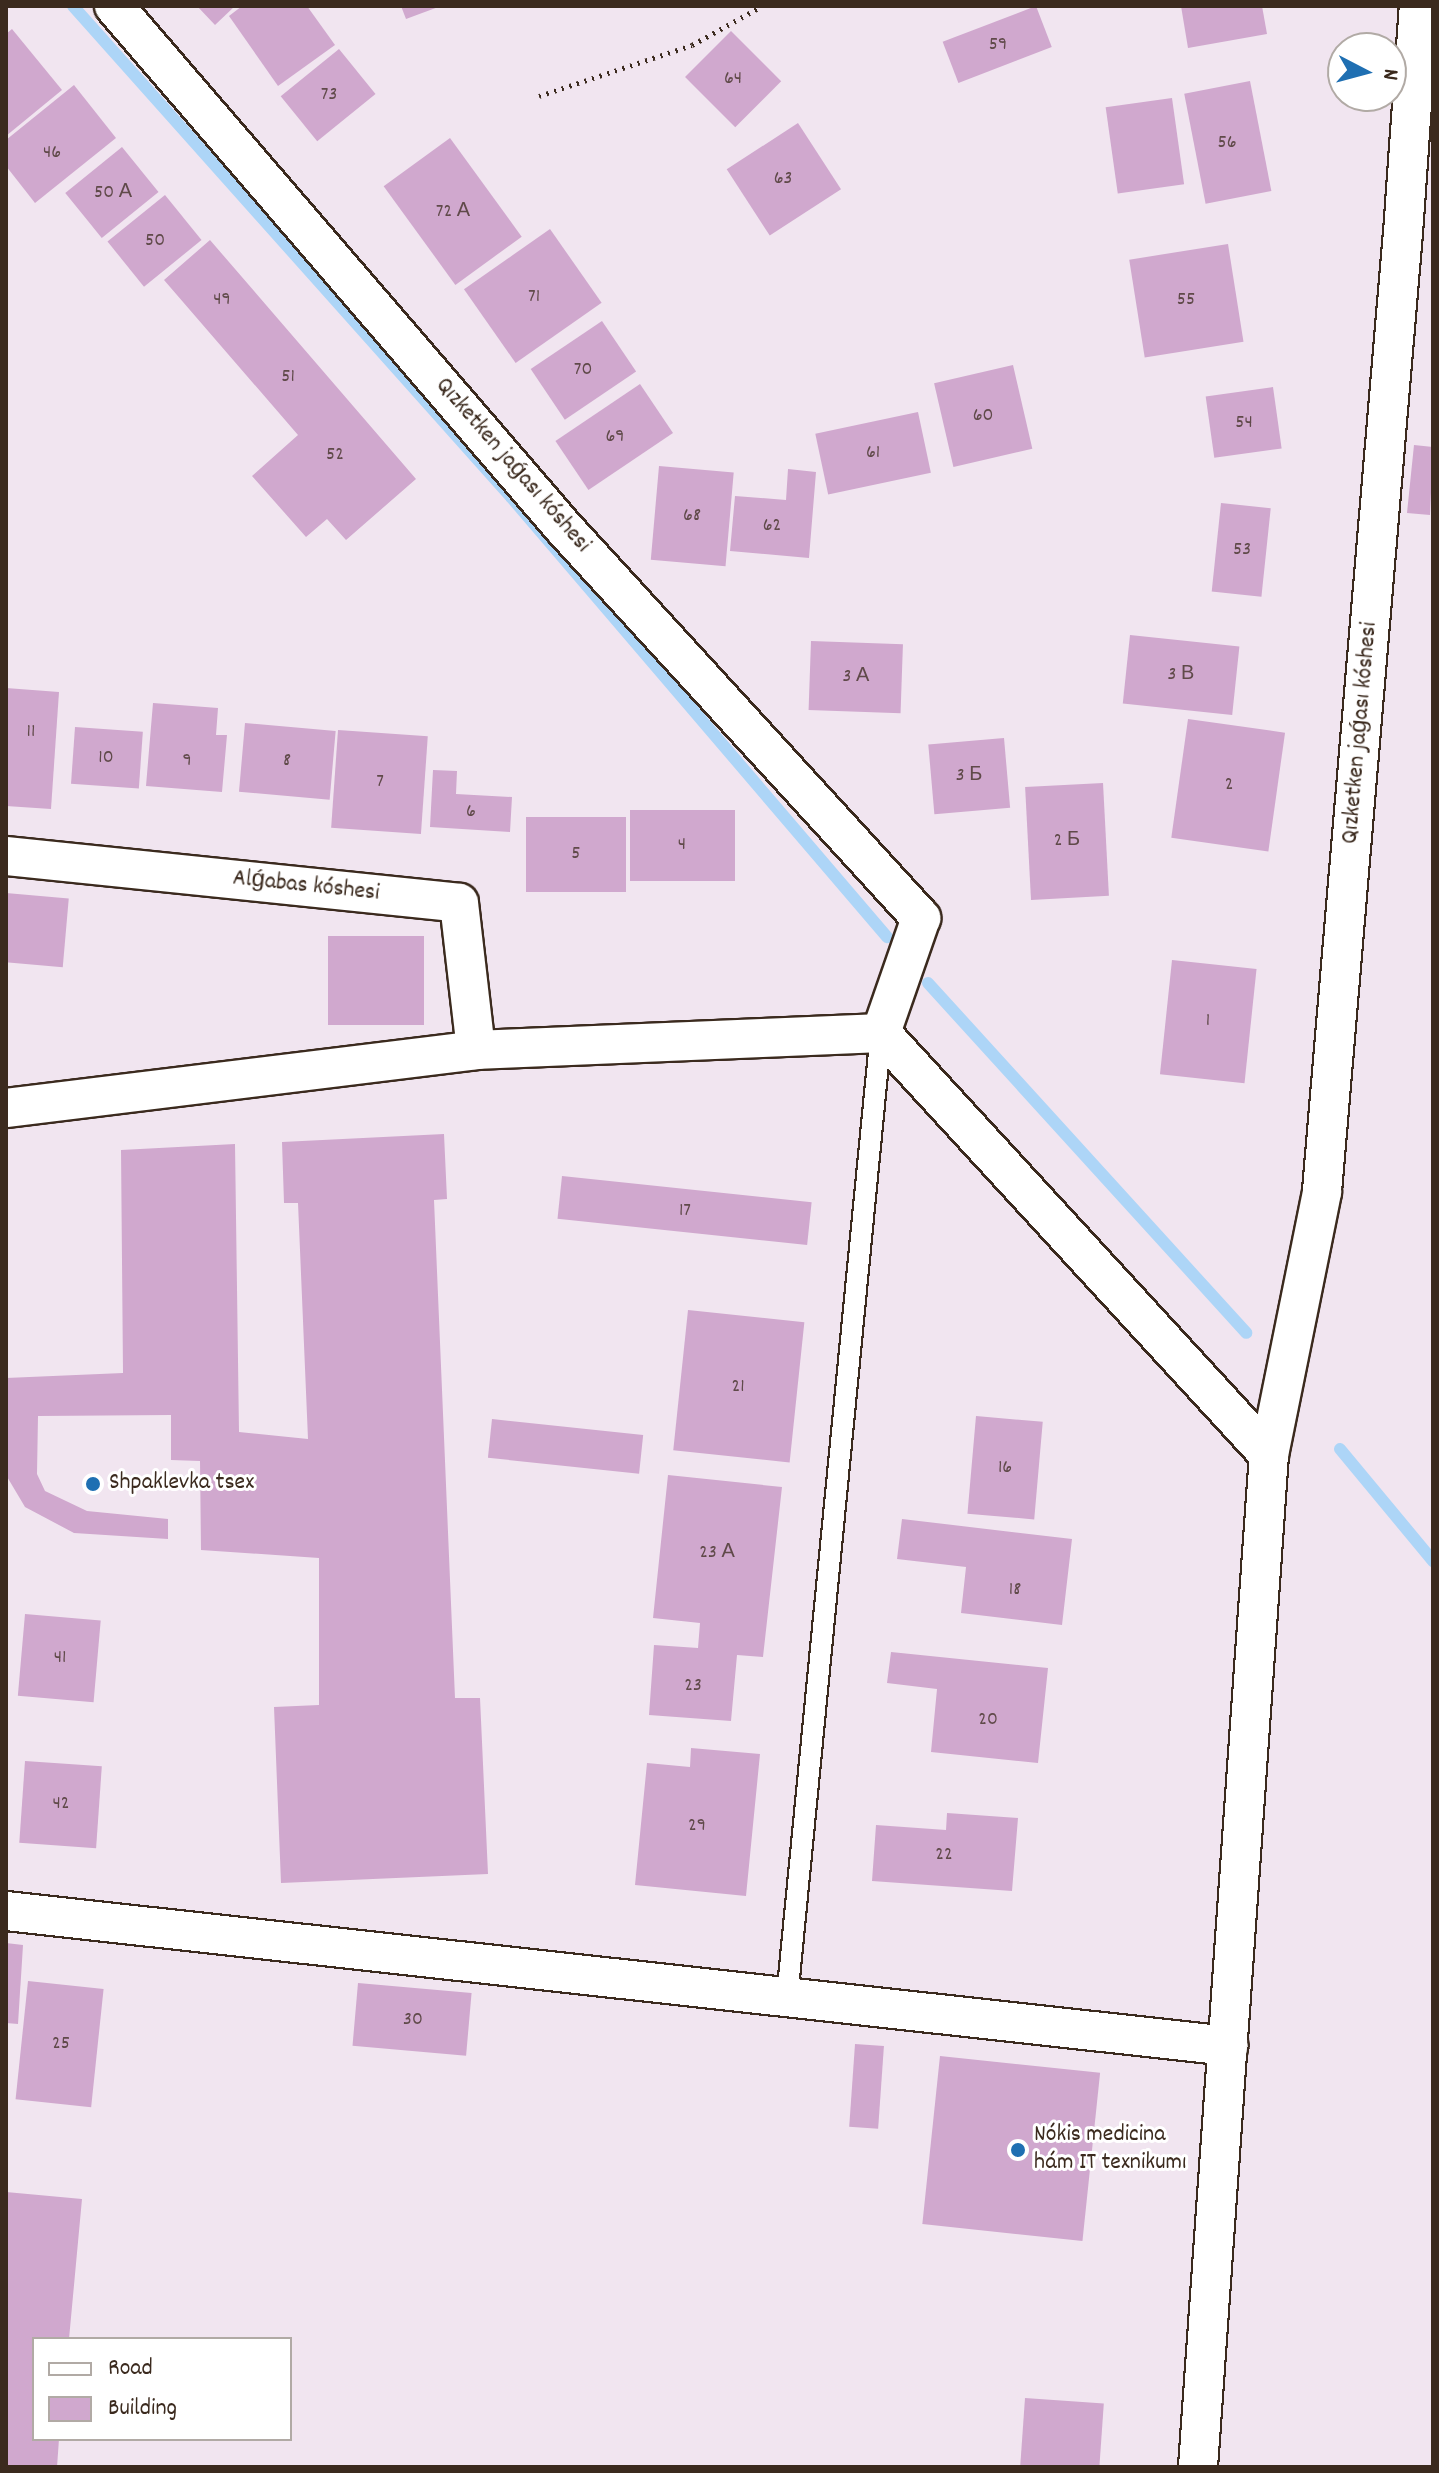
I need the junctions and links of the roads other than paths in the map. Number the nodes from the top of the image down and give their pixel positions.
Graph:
1 (114, 6) edge
2 (1419, 6) edge
3 (1418, 234) edge
4 (6, 856) edge
5 (881, 1033) junction
6 (476, 1050) junction
7 (6, 1108) edge
8 (1269, 1455) junction
9 (6, 1911) edge
10 (787, 1998) junction
11 (1229, 2046) junction
12 (1198, 2467) edge

1 - 5 street, Qızketken jaǵası kóshesi
2 - 3 street, Qızketken jaǵası kóshesi
3 - 8 street, Qızketken jaǵası kóshesi
4 - 6 street, Alǵabas kóshesi
5 - 6 street
5 - 8 street
5 - 10 lane
6 - 7 street
8 - 11 street, Qızketken jaǵası kóshesi
9 - 10 street
10 - 11 street
11 - 12 street, Qızketken jaǵası kóshesi

